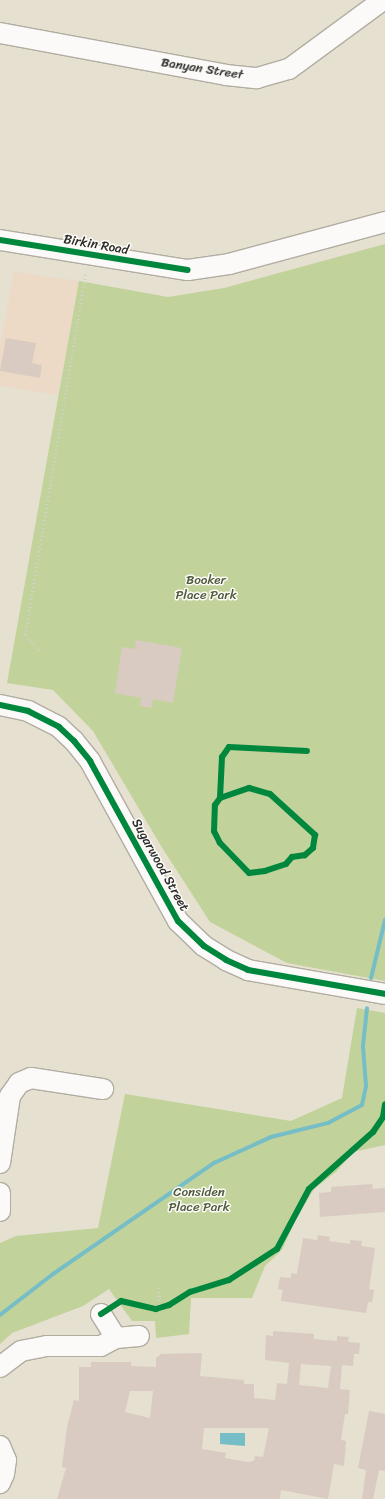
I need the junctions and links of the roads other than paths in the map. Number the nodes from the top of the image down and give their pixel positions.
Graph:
1 (383, 0) edge
2 (0, 33) edge
3 (385, 222) edge
4 (0, 240) edge
5 (0, 705) edge
6 (385, 994) edge
7 (103, 1088) dead end
8 (0, 1163) edge
9 (0, 1193) edge
10 (0, 1211) edge
11 (101, 1314) dead end
12 (139, 1336) dead end
13 (116, 1338) junction
14 (0, 1368) edge
15 (0, 1446) edge
16 (0, 1483) edge

1 - 2 street, Banyan Street
3 - 4 street, Birkin Road
5 - 6 street, Sugarwood Street
7 - 8 street
9 - 10 street
11 - 13 street
12 - 13 street
13 - 14 street
15 - 16 street

